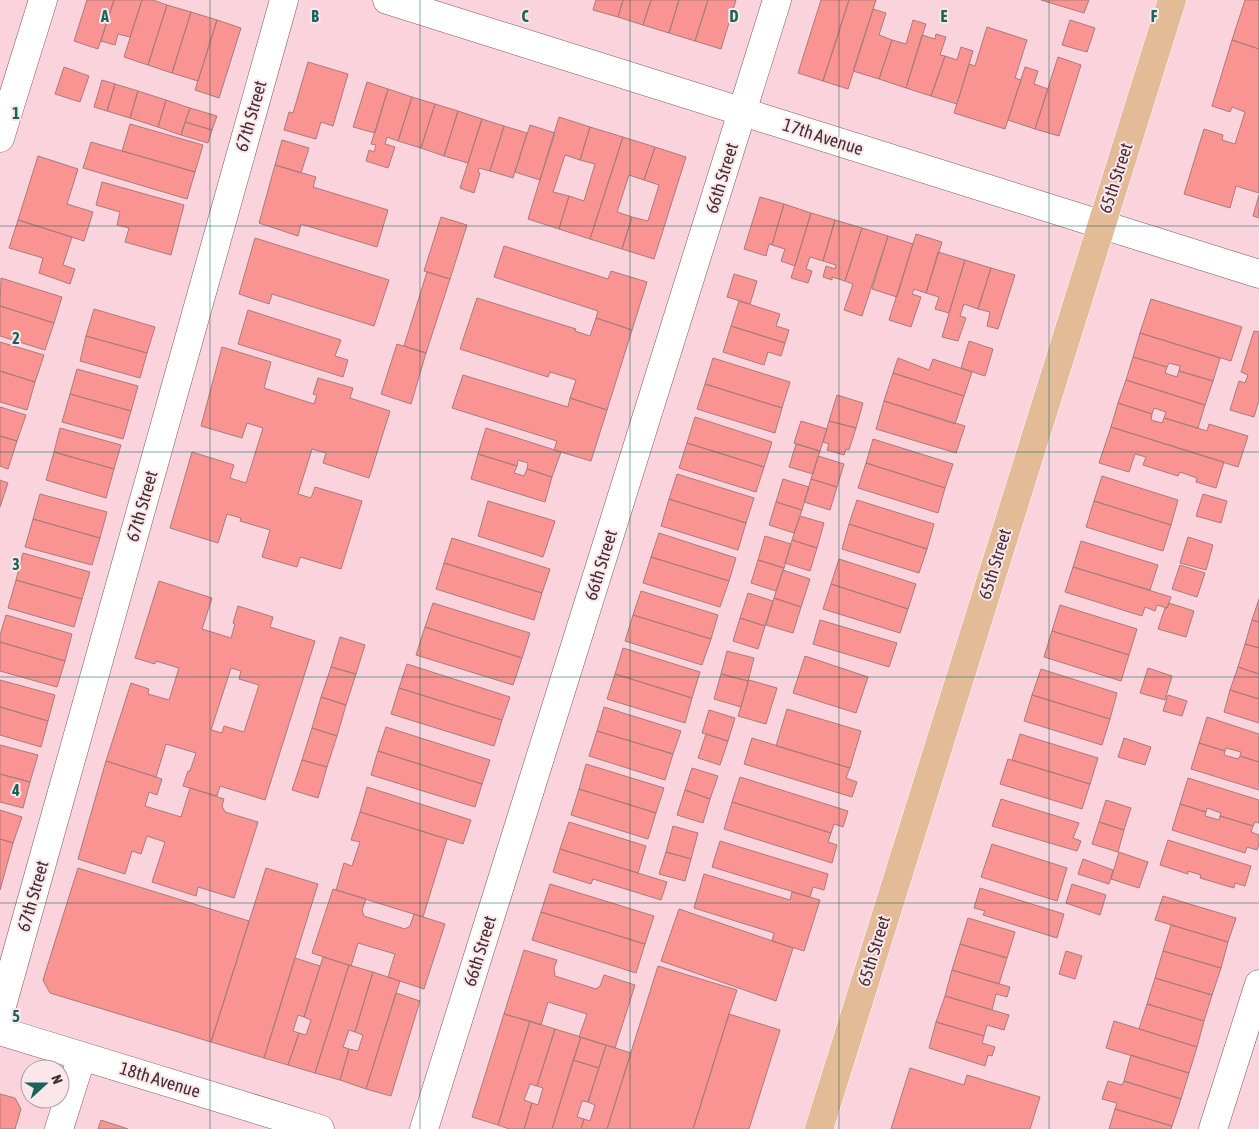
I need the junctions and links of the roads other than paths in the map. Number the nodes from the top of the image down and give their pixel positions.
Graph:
1 (43, 0) edge
2 (284, 0) edge
3 (387, 0) edge
4 (777, 0) edge
5 (1172, 0) edge
6 (742, 111) junction
7 (0, 138) edge
8 (1101, 225) junction
9 (1259, 274) edge
10 (1259, 984) edge
11 (0, 1013) edge
12 (0, 1031) edge
13 (82, 1056) junction
14 (58, 1129) edge
15 (320, 1129) edge
16 (424, 1129) edge
17 (818, 1129) edge
18 (1213, 1129) edge

1 - 7 street
2 - 11 street, 67th Street
3 - 6 street, 17th Avenue
4 - 6 street, 66th Street
5 - 8 main road, 65th Street
6 - 8 street, 17th Avenue
6 - 16 street, 66th Street
8 - 9 street, 17th Avenue
8 - 17 main road, 65th Street
10 - 18 street
12 - 13 street, 18th Avenue
13 - 14 street
13 - 15 street, 18th Avenue

